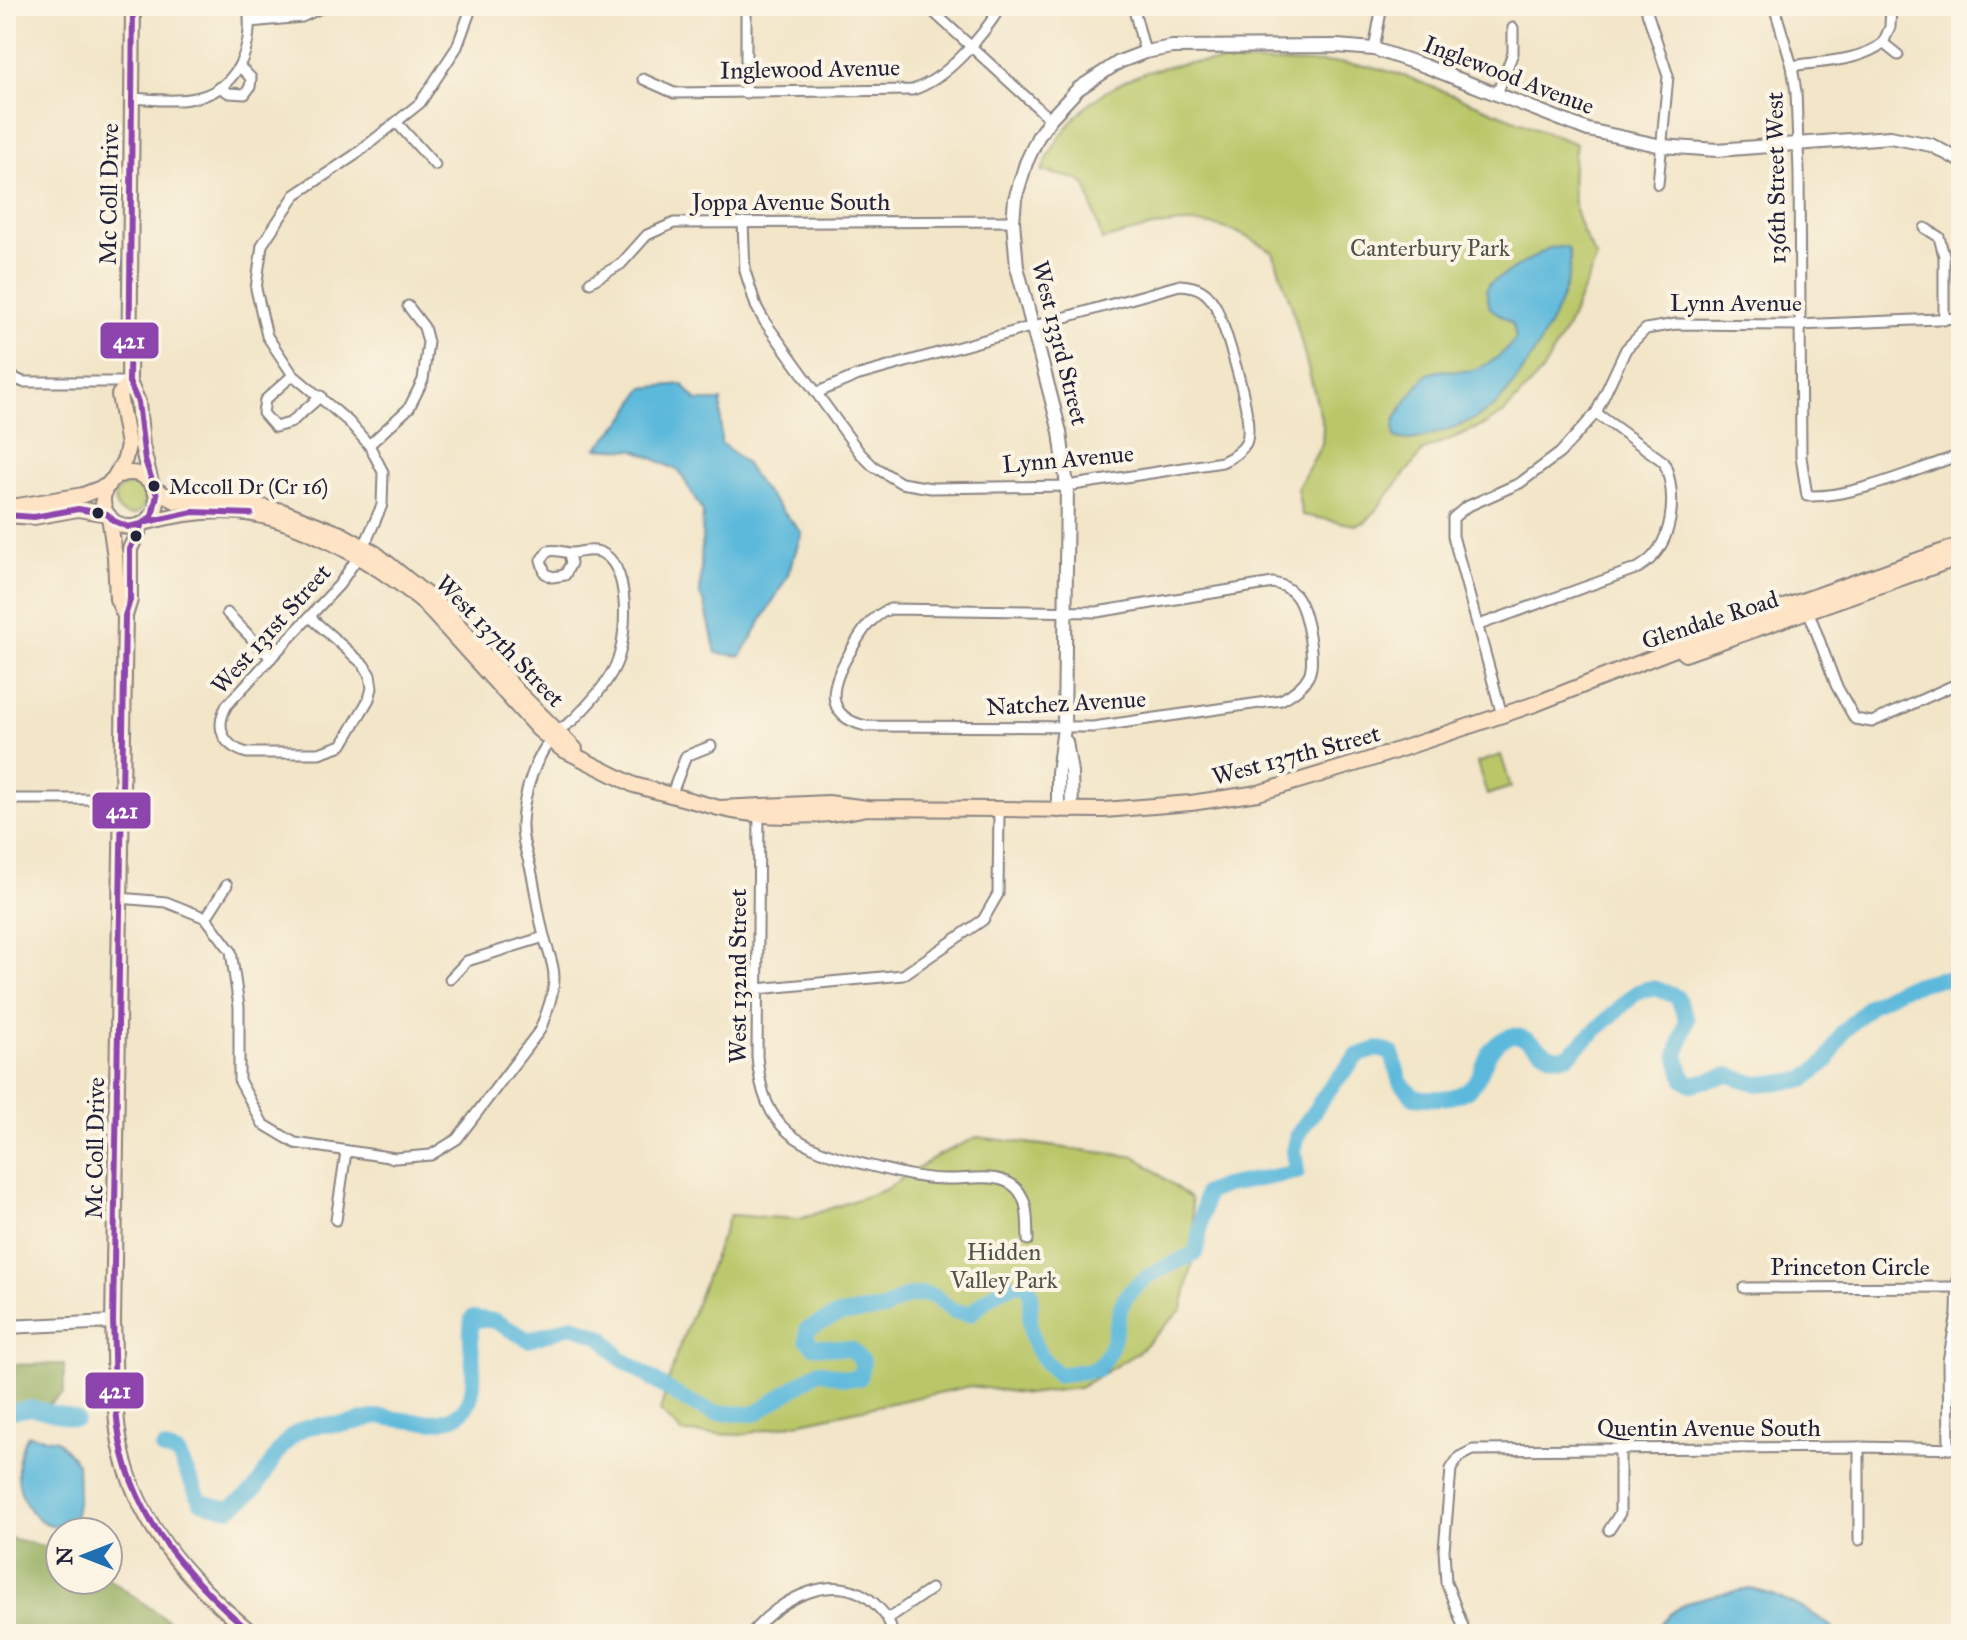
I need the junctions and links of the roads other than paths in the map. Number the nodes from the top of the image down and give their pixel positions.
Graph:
1 (133, 6) edge
2 (248, 6) edge
3 (325, 6) edge
4 (472, 6) edge
5 (746, 6) edge
6 (927, 6) edge
7 (1001, 6) edge
8 (1133, 6) edge
9 (1382, 6) edge
10 (1645, 6) edge
11 (1774, 6) edge
12 (1891, 6) edge
13 (250, 22) junction
14 (1513, 28) dead end
15 (1883, 43) junction
16 (970, 45) junction
17 (1374, 49) junction
18 (1145, 52) junction
19 (1898, 55) dead end
20 (1792, 66) junction
21 (240, 67) junction
22 (643, 79) dead end
23 (219, 87) junction
24 (746, 93) junction
25 (1497, 94) junction
26 (133, 98) junction
27 (1050, 119) junction
28 (397, 123) junction
29 (1798, 145) junction
30 (1662, 146) junction
31 (1961, 161) edge
32 (435, 165) dead end
33 (1658, 184) dead end
34 (1013, 221) junction
35 (743, 222) junction
36 (1925, 228) dead end
37 (590, 282) dead end
38 (408, 306) dead end
39 (1961, 318) edge
40 (1944, 320) junction
41 (1033, 325) junction
42 (1798, 325) junction
43 (6, 374) edge
44 (293, 375) junction
45 (129, 382) junction
46 (816, 393) junction
47 (321, 396) junction
48 (1596, 413) junction
49 (369, 445) junction
50 (1961, 455) edge
51 (111, 482) junction
52 (153, 486) junction
53 (1067, 486) junction
54 (6, 508) edge
55 (251, 508) junction
56 (6, 515) edge
57 (108, 515) junction
58 (144, 523) junction
59 (1961, 545) edge
60 (361, 552) junction
61 (569, 554) dead end
62 (1961, 557) edge
63 (1806, 606) junction
64 (1065, 612) junction
65 (227, 613) dead end
66 (125, 616) junction
67 (310, 617) junction
68 (1479, 625) junction
69 (271, 658) junction
70 (1627, 669) joint
71 (1961, 682) edge
72 (1502, 715) junction
73 (1064, 728) junction
74 (554, 736) junction
75 (711, 746) dead end
76 (671, 796) junction
77 (6, 799) edge
78 (122, 799) junction
79 (759, 809) junction
80 (999, 811) junction
81 (1065, 811) junction
82 (227, 885) dead end
83 (119, 898) junction
84 (206, 918) junction
85 (544, 937) junction
86 (450, 979) dead end
87 (757, 989) junction
88 (346, 1152) junction
89 (336, 1220) dead end
90 (1028, 1240) dead end
91 (1961, 1261) edge
92 (1957, 1287) junction
93 (1744, 1288) dead end
94 (113, 1322) junction
95 (6, 1327) edge
96 (1859, 1447) junction
97 (1620, 1448) junction
98 (1949, 1449) junction
99 (1961, 1449) edge
100 (1609, 1530) dead end
101 (1859, 1540) dead end
102 (931, 1589) dead end
103 (889, 1618) junction
104 (253, 1634) edge
105 (751, 1634) edge
106 (892, 1634) edge
107 (1466, 1634) edge

1 - 26 main road, Mc Coll Drive
2 - 13 street
3 - 13 street
4 - 28 street, West 131st Street
5 - 24 street
6 - 16 street
7 - 16 street, Inglewood Avenue
8 - 18 street
9 - 17 street
10 - 30 street
11 - 20 street, 136th Street West
12 - 15 street
13 - 21 street
14 - 25 street
15 - 19 street
15 - 20 street
16 - 24 street, Inglewood Avenue
16 - 27 street
17 - 18 street, Inglewood Avenue
17 - 25 street, Inglewood Avenue
18 - 27 street, Inglewood Avenue
20 - 29 street, 136th Street West
21 - 23 street
21 - 23 street
22 - 24 street, Inglewood Avenue
23 - 26 street
25 - 30 street, Inglewood Avenue
26 - 45 main road, Mc Coll Drive
27 - 34 street, West 133rd Street
28 - 32 street
28 - 44 street, West 131st Street
29 - 30 street, Inglewood Avenue
29 - 31 street, Inglewood Avenue
29 - 42 street, 136th Street West
30 - 33 street
34 - 35 street, Joppa Avenue South
34 - 41 street, West 133rd Street
35 - 37 street, Joppa Avenue South
35 - 46 street
36 - 40 street
38 - 49 street
39 - 40 street, Lynn Avenue
40 - 42 street, Lynn Avenue
41 - 46 street
41 - 53 street, West 133rd Street
41 - 53 street, Lynn Avenue
42 - 48 street, Lynn Avenue
42 - 50 street, 136th Street West
43 - 45 street
44 - 47 street, West 131st Street
44 - 47 street
45 - 51 main road, Mc Coll Drive
45 - 52 main road, Mc Coll Drive
46 - 53 street, Lynn Avenue
47 - 49 street, West 131st Street
48 - 68 street, Lynn Avenue
48 - 68 street
49 - 60 street, West 131st Street
51 - 52 main road
51 - 54 main road
51 - 57 main road
52 - 55 main road
52 - 58 main road
53 - 64 street, West 133rd Street
55 - 58 main road
55 - 60 main road, West 137th Street
56 - 57 main road
57 - 58 main road
57 - 66 main road, Mc Coll Drive
58 - 66 main road, Mc Coll Drive
59 - 63 main road, Glendale Road
60 - 67 street, West 131st Street
60 - 74 main road, West 137th Street
61 - 74 street
62 - 63 main road, Glendale Road
63 - 70 main road, Glendale Road
63 - 71 street
64 - 73 street, West 133rd Street
64 - 73 street, Natchez Avenue
64 - 73 street, Natchez Avenue
65 - 69 street
66 - 78 main road, Mc Coll Drive
67 - 69 street, West 131st Street
67 - 69 street, West 131st Street
68 - 72 street
70 - 72 main road, West 137th Street
72 - 81 main road, West 137th Street
73 - 81 street, West 133rd Street
74 - 76 main road, West 137th Street
74 - 85 street
75 - 76 street
76 - 79 main road, West 137th Street
77 - 78 street
78 - 83 main road, Mc Coll Drive
79 - 80 main road, West 137th Street
79 - 87 street, West 132nd Street
80 - 81 main road, West 137th Street
80 - 87 street
82 - 84 street
83 - 84 street
83 - 94 main road, Mc Coll Drive
84 - 88 street
85 - 86 street
85 - 88 street
87 - 90 street, West 132nd Street
88 - 89 street
91 - 92 street
92 - 93 street, Princeton Circle
92 - 98 street
94 - 95 street
94 - 104 main road, Mc Coll Drive
96 - 97 street, Quentin Avenue South
96 - 98 street, Quentin Avenue South
96 - 101 street
97 - 100 street
97 - 107 street, Quentin Avenue South
98 - 99 street, Quentin Avenue South
102 - 103 street
103 - 105 street
103 - 106 street

